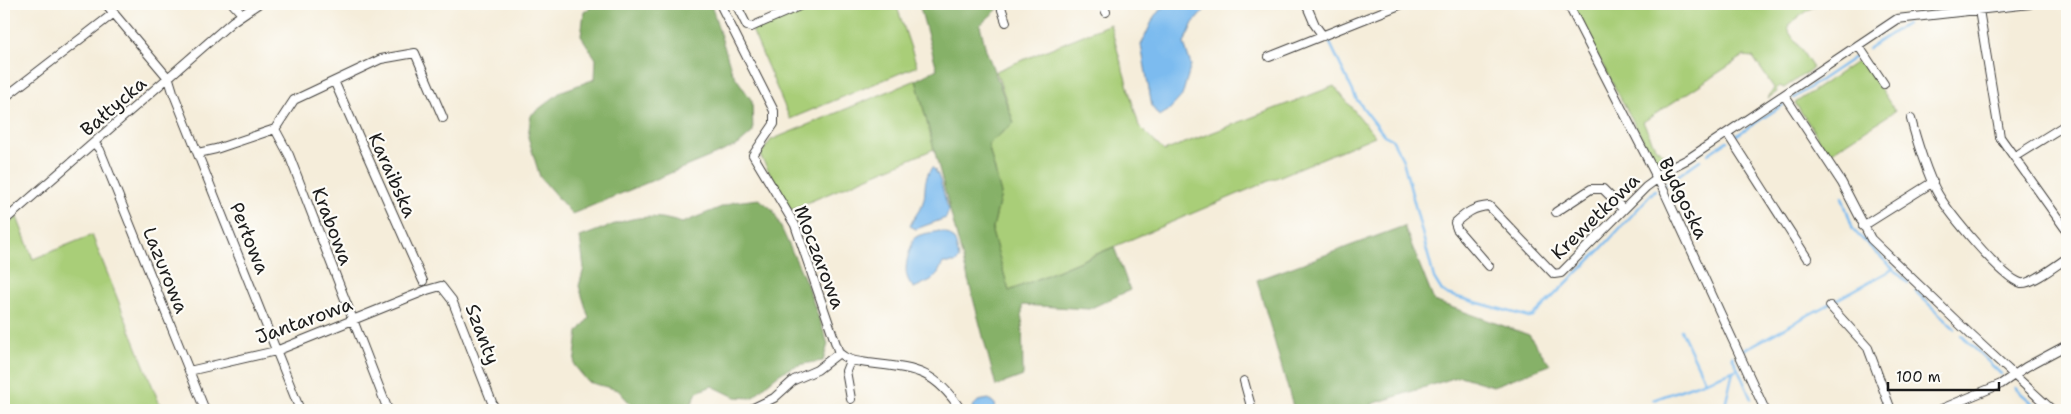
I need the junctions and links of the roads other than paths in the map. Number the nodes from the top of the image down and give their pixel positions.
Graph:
1 (106, 4) edge
2 (233, 4) edge
3 (258, 4) edge
4 (720, 4) edge
5 (736, 4) edge
6 (804, 4) edge
7 (1000, 4) edge
8 (1103, 4) edge
9 (1306, 4) edge
10 (1402, 4) edge
11 (1568, 4) edge
12 (2030, 4) edge
13 (1975, 8) edge
14 (1106, 12) dead end
15 (114, 13) junction
16 (242, 14) junction
17 (1006, 22) dead end
18 (1323, 36) junction
19 (1858, 45) junction
20 (1269, 56) dead end
21 (169, 79) junction
22 (334, 83) junction
23 (1884, 84) dead end
24 (1784, 95) junction
25 (4, 98) edge
26 (443, 118) dead end
27 (1910, 119) dead end
28 (2067, 124) edge
29 (275, 130) junction
30 (1727, 133) junction
31 (95, 144) junction
32 (198, 153) junction
33 (2014, 157) junction
34 (1656, 177) junction
35 (1932, 182) junction
36 (1623, 209) junction
37 (1556, 212) dead end
38 (4, 221) edge
39 (1863, 226) junction
40 (2067, 231) edge
41 (1807, 258) dead end
42 (2067, 258) edge
43 (1489, 266) dead end
44 (423, 281) dead end
45 (428, 290) joint
46 (1830, 306) dead end
47 (353, 320) junction
48 (2067, 345) edge
49 (276, 350) junction
50 (839, 353) junction
51 (850, 361) junction
52 (189, 371) junction
53 (2014, 376) junction
54 (1244, 381) dead end
55 (851, 399) dead end
56 (205, 410) edge
57 (300, 410) edge
58 (388, 410) edge
59 (495, 410) edge
60 (749, 410) edge
61 (961, 410) edge
62 (1252, 410) edge
63 (1766, 410) edge
64 (1891, 410) edge
65 (1939, 410) edge
66 (2052, 410) edge

1 - 15 street, Perłowa
2 - 16 street
3 - 16 street, Bałtycka
4 - 50 street, Moczarowa
5 - 6 street
7 - 17 street
8 - 14 street
9 - 18 street
10 - 18 street
11 - 34 street, Bydgoska
12 - 13 street, Krewetkowa
13 - 19 street, Krewetkowa
13 - 33 street
15 - 21 street, Perłowa
15 - 25 street
16 - 21 street, Bałtycka
18 - 20 street
19 - 23 street
19 - 24 street, Krewetkowa
21 - 31 street, Bałtycka
21 - 32 street, Perłowa
22 - 26 street
22 - 29 street
22 - 44 street, Karaibska
24 - 30 street, Krewetkowa
24 - 39 street
27 - 35 street
28 - 33 street
29 - 32 street
29 - 47 street, Krabowa
30 - 34 street, Krewetkowa
30 - 41 street
31 - 38 street, Bałtycka
31 - 52 street, Lazurowa
32 - 49 street, Perłowa
33 - 40 street
34 - 36 street, Krewetkowa
34 - 63 street, Bydgoska
35 - 39 street
35 - 42 street
36 - 37 street
36 - 43 street, Krewetkowa
39 - 53 street
45 - 47 street, Jantarowa
45 - 59 street, Szanty
46 - 64 street
47 - 49 street, Jantarowa
47 - 58 street, Krabowa
48 - 53 street
49 - 52 street, Jantarowa
49 - 57 street, Perłowa
50 - 51 street
50 - 60 street
51 - 55 street
51 - 61 street
52 - 56 street, Lazurowa
53 - 65 street
53 - 66 street
54 - 62 street

